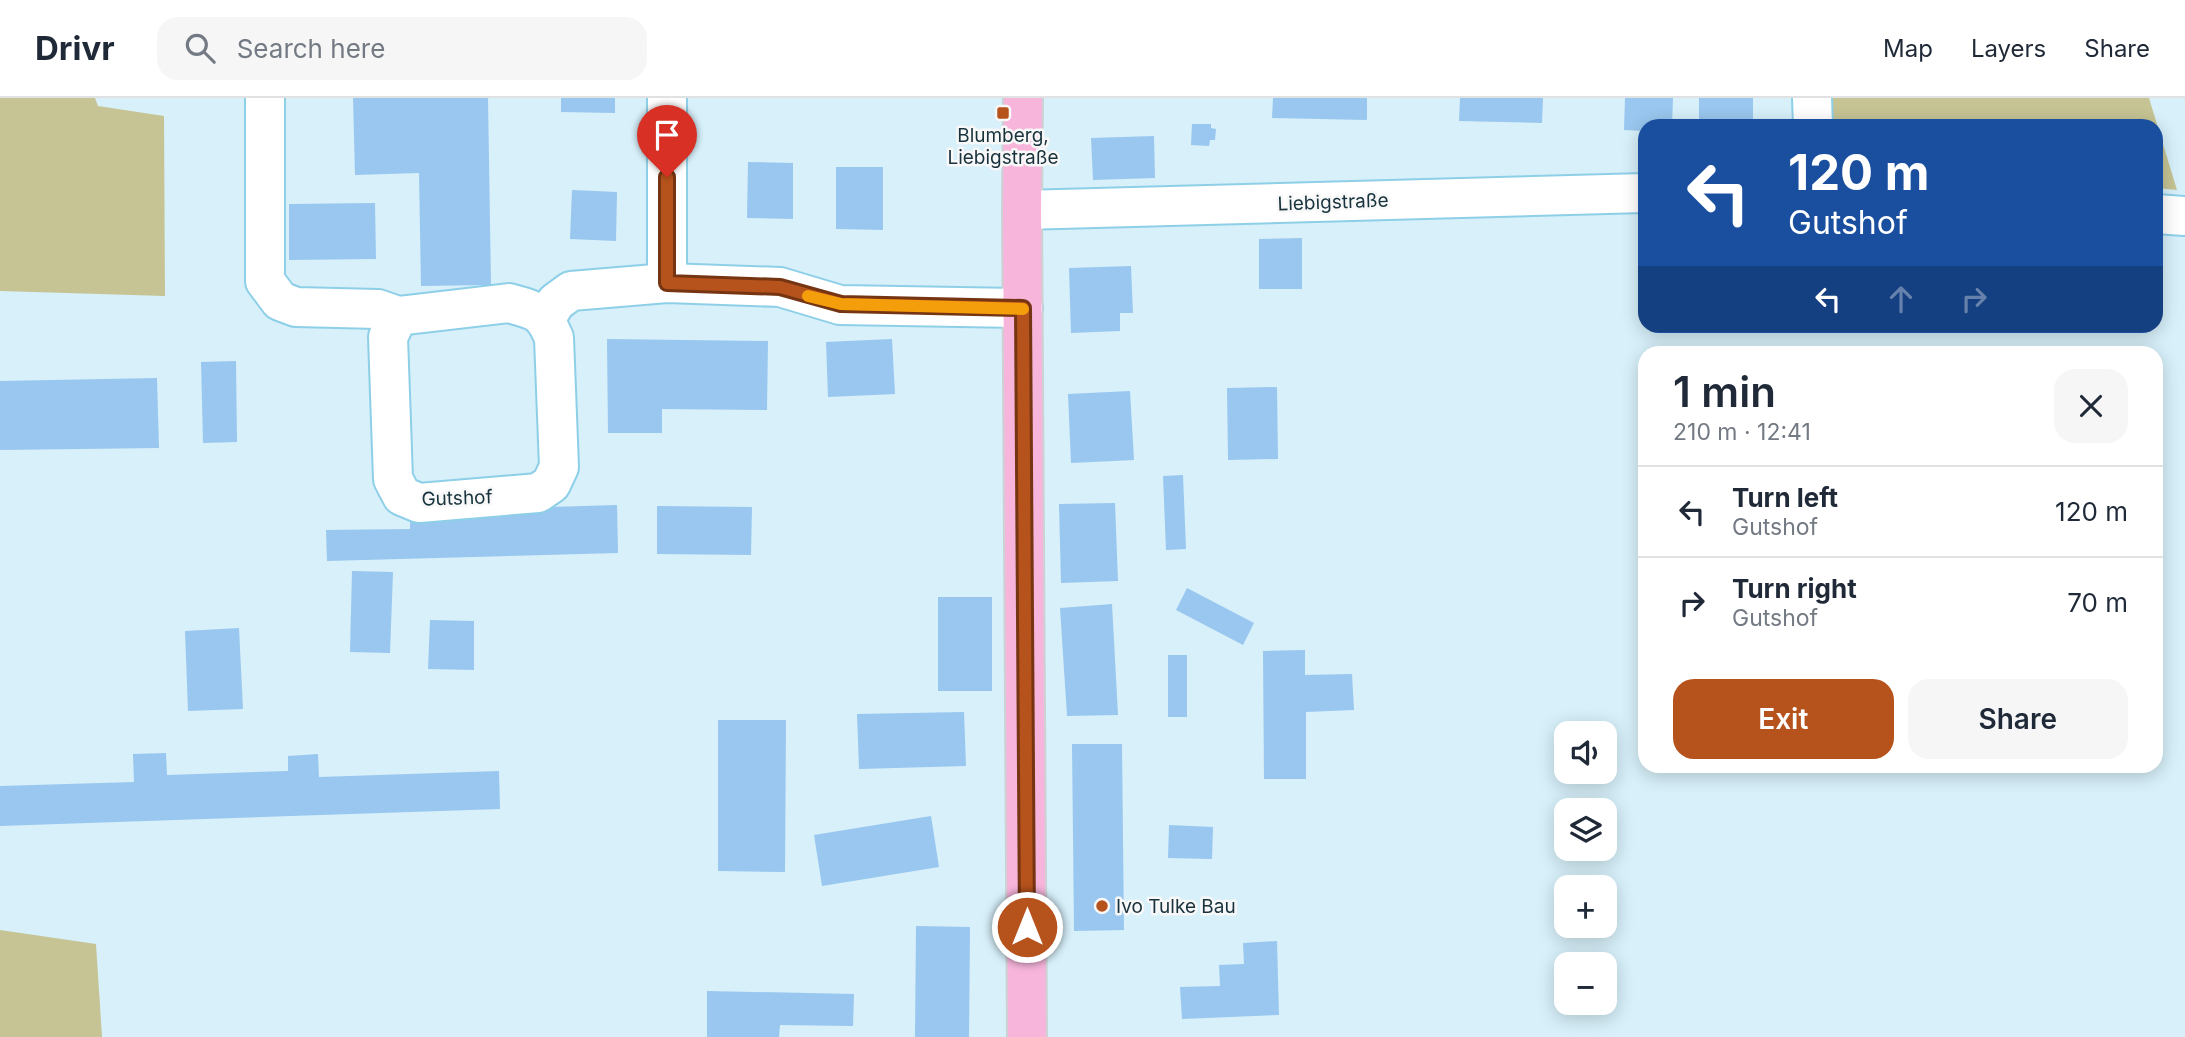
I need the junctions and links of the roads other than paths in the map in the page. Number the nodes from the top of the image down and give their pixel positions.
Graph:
1 (265, 98) edge
2 (667, 98) edge
3 (1023, 98) edge
4 (1812, 98) edge
5 (1813, 119) edge
6 (1638, 193) edge
7 (1022, 210) junction
8 (2163, 214) edge
9 (2185, 216) edge
10 (667, 283) junction
11 (1023, 308) junction
12 (398, 316) junction
13 (546, 318) junction
14 (1027, 1037) edge

1 - 12 street
2 - 10 street
3 - 7 main road
4 - 5 street
6 - 7 street, Liebigstraße
7 - 11 main road
8 - 9 street
10 - 11 street
10 - 13 street
11 - 14 main road
12 - 13 street
12 - 13 street, Gutshof

